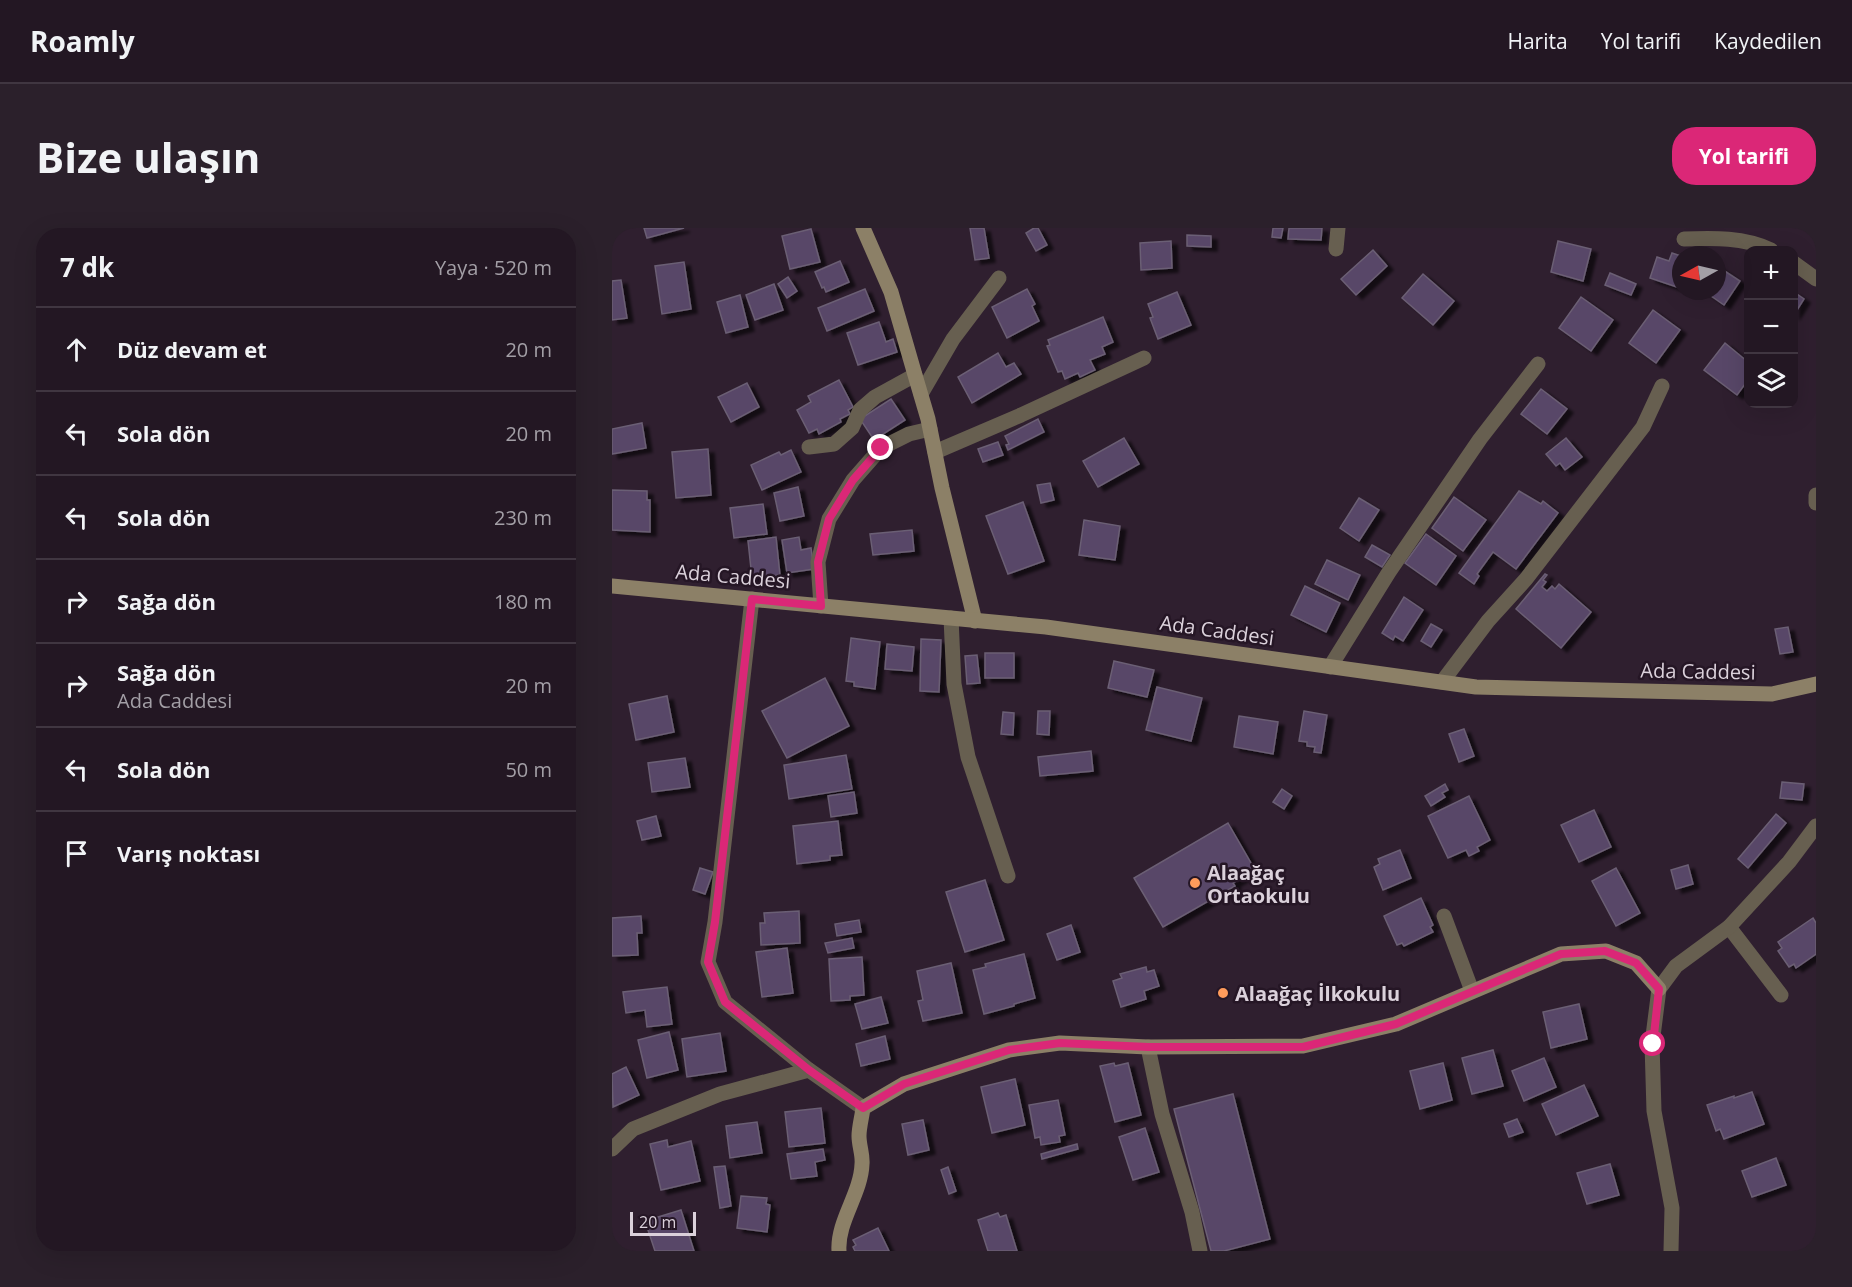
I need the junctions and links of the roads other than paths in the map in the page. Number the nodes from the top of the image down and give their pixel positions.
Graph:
1 (863, 228) edge
2 (1338, 228) edge
3 (1684, 239) dead end
4 (1762, 246) edge
5 (1336, 249) dead end
6 (1798, 266) edge
7 (999, 278) dead end
8 (1816, 279) edge
9 (1144, 358) dead end
10 (1538, 364) dead end
11 (915, 375) junction
12 (1662, 386) dead end
13 (921, 394) junction
14 (930, 429) junction
15 (809, 447) dead end
16 (935, 452) junction
17 (1816, 495) edge
18 (1816, 503) edge
19 (612, 586) edge
20 (752, 599) junction
21 (821, 606) junction
22 (951, 618) junction
23 (975, 621) junction
24 (1330, 667) junction
25 (1442, 682) junction
26 (1816, 684) edge
27 (1816, 826) edge
28 (1008, 876) dead end
29 (1444, 916) dead end
30 (1729, 927) junction
31 (1659, 989) junction
32 (1472, 991) junction
33 (1781, 995) dead end
34 (1148, 1047) junction
35 (809, 1070) junction
36 (863, 1108) junction
37 (612, 1149) edge
38 (838, 1251) edge
39 (1200, 1251) edge
40 (1671, 1251) edge

1 - 11 street
2 - 5 street
3 - 4 street
6 - 8 street
7 - 13 street
9 - 16 street
10 - 24 street
11 - 13 street
11 - 15 street
12 - 25 street
13 - 14 street
14 - 16 street
14 - 21 street
16 - 23 street
17 - 18 street
19 - 20 street, Ada Caddesi
20 - 21 street, Ada Caddesi
20 - 35 street
21 - 22 street, Ada Caddesi
22 - 23 street, Ada Caddesi
22 - 28 street
23 - 24 street, Ada Caddesi
24 - 25 street, Ada Caddesi
25 - 26 street, Ada Caddesi
27 - 30 street
29 - 32 street
30 - 31 street
30 - 33 street
31 - 32 street
31 - 40 street
32 - 34 street
34 - 36 street
34 - 39 street
35 - 36 street
35 - 37 street
36 - 38 street

